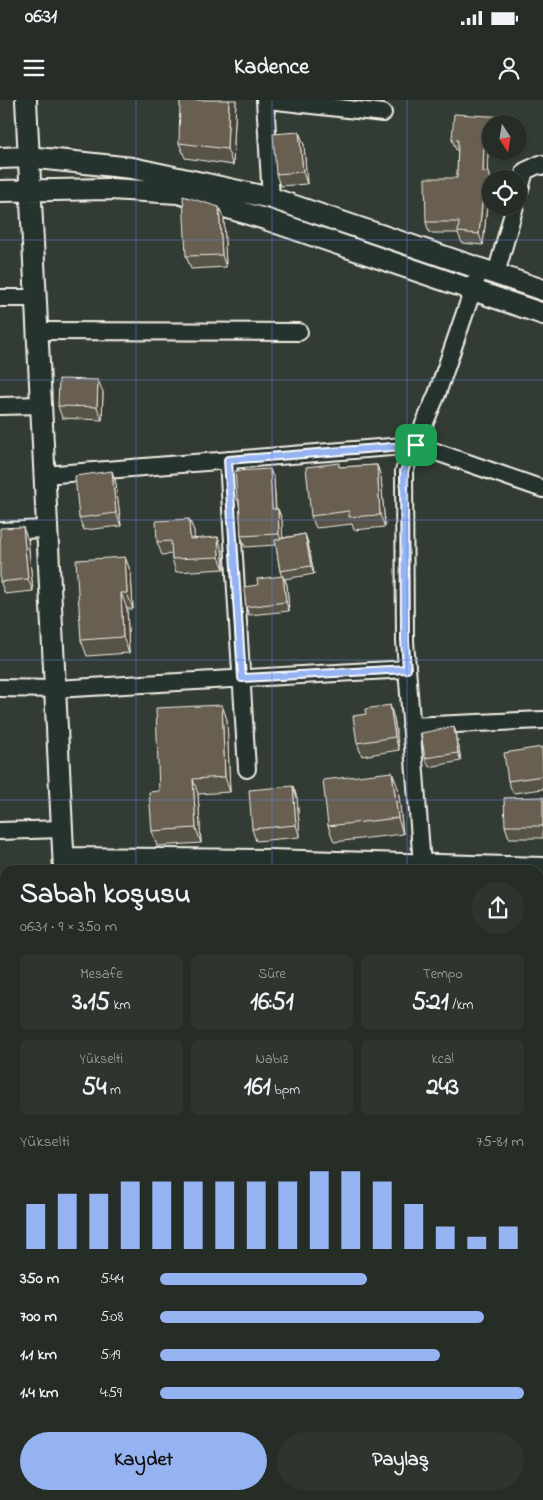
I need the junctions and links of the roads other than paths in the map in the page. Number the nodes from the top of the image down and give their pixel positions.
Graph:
1 (26, 100) edge
2 (266, 100) edge
3 (383, 113) dead end
4 (28, 157) junction
5 (0, 158) edge
6 (543, 166) edge
7 (527, 170) edge
8 (30, 191) junction
9 (0, 192) edge
10 (271, 198) junction
11 (511, 215) edge
12 (488, 271) junction
13 (473, 290) junction
14 (543, 290) edge
15 (0, 298) edge
16 (36, 298) junction
17 (543, 314) edge
18 (37, 331) junction
19 (299, 332) dead end
20 (41, 405) junction
21 (0, 406) edge
22 (416, 445) junction
23 (228, 460) junction
24 (44, 475) junction
25 (543, 489) edge
26 (47, 529) junction
27 (0, 531) edge
28 (407, 669) junction
29 (242, 678) junction
30 (0, 688) edge
31 (55, 689) junction
32 (543, 720) edge
33 (411, 726) junction
34 (247, 769) dead end
35 (62, 829) junction
36 (0, 830) edge
37 (64, 864) edge
38 (269, 865) edge
39 (422, 865) joint

1 - 4 street
2 - 3 street
2 - 10 street
4 - 5 street
4 - 8 street
4 - 10 street
6 - 7 street
8 - 9 street
8 - 13 street
8 - 16 street
10 - 12 street
11 - 12 street
12 - 13 street
12 - 14 street
13 - 17 street
13 - 22 street
15 - 16 street
16 - 18 street
18 - 19 street
18 - 20 street
20 - 21 street
20 - 24 street
22 - 23 street
22 - 25 street
22 - 28 street
23 - 24 street
23 - 29 street
24 - 26 street
26 - 27 street
26 - 31 street
28 - 29 street
28 - 33 street
29 - 31 street
29 - 34 street
30 - 31 street
31 - 35 street
32 - 33 street
33 - 39 street
35 - 36 street
35 - 37 street
37 - 38 street
38 - 39 street

